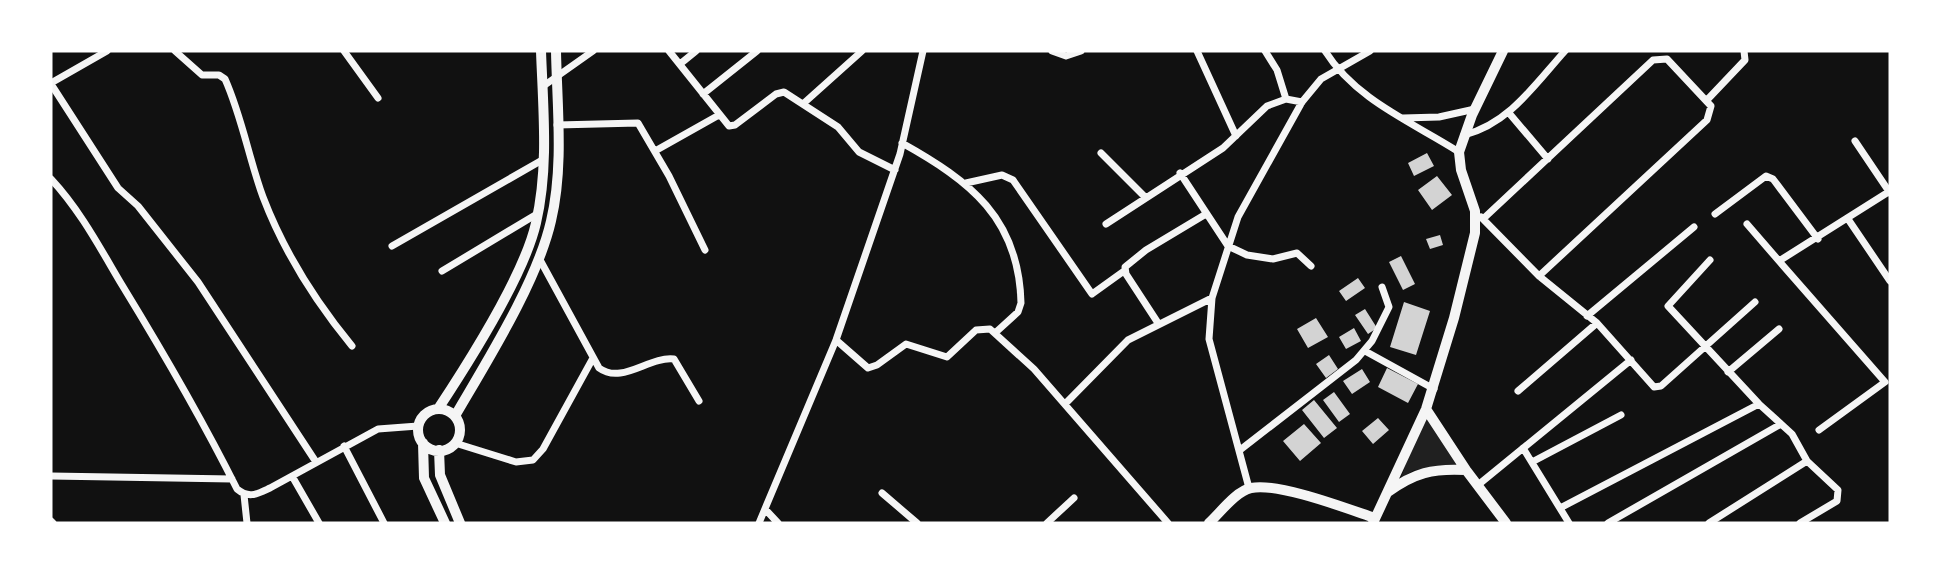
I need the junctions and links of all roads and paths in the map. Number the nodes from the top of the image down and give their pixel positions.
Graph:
1 (107, 51) edge
2 (175, 51) edge
3 (344, 51) edge
4 (541, 51) edge
5 (556, 51) edge
6 (593, 51) edge
7 (669, 51) edge
8 (696, 51) edge
9 (757, 51) edge
10 (862, 51) edge
11 (923, 51) edge
12 (1052, 51) edge
13 (1081, 51) edge
14 (1197, 51) edge
15 (1265, 51) edge
16 (1325, 51) edge
17 (1370, 51) edge
18 (1503, 51) edge
19 (1565, 51) edge
20 (1744, 51) edge
21 (680, 64) junction
22 (1337, 69) junction
23 (557, 75) junction
24 (51, 83) edge
25 (542, 87) junction
26 (703, 94) junction
27 (378, 98) dead end
28 (1286, 99) junction
29 (1707, 100) junction
30 (804, 103) junction
31 (1302, 103) junction
32 (1475, 109) junction
33 (1509, 113) junction
34 (719, 115) junction
35 (1403, 118) junction
36 (557, 125) junction
37 (1464, 135) junction
38 (1236, 136) junction
39 (1855, 141) dead end
40 (902, 143) junction
41 (655, 151) junction
42 (1460, 152) junction
43 (1101, 153) dead end
44 (544, 159) junction
45 (1548, 159) junction
46 (895, 170) junction
47 (1180, 173) junction
48 (51, 179) edge
49 (966, 183) junction
50 (1890, 192) edge
51 (1145, 197) junction
52 (537, 214) junction
53 (1206, 214) junction
54 (1715, 214) dead end
55 (1479, 215) junction
56 (1848, 219) junction
57 (1106, 224) dead end
58 (1747, 224) dead end
59 (1694, 227) dead end
60 (1818, 239) junction
61 (392, 246) dead end
62 (1228, 246) junction
63 (705, 250) dead end
64 (539, 258) junction
65 (1710, 260) dead end
66 (1779, 261) junction
67 (1311, 266) dead end
68 (442, 271) dead end
69 (1125, 271) junction
70 (1539, 276) junction
71 (1890, 281) edge
72 (1382, 287) dead end
73 (1212, 298) junction
74 (1755, 302) dead end
75 (1587, 316) junction
76 (1158, 323) junction
77 (1597, 323) junction
78 (1779, 329) dead end
79 (995, 333) junction
80 (836, 340) junction
81 (352, 346) dead end
82 (1706, 348) junction
83 (1365, 351) junction
84 (593, 358) junction
85 (1631, 360) junction
86 (1728, 372) junction
87 (1887, 380) edge
88 (1434, 388) junction
89 (1518, 391) dead end
90 (699, 401) dead end
91 (1065, 404) junction
92 (1759, 404) junction
93 (438, 409) junction
94 (1426, 409) junction
95 (1621, 415) dead end
96 (455, 416) junction
97 (1781, 424) junction
98 (418, 426) junction
99 (1819, 430) dead end
100 (423, 443) junction
101 (455, 443) junction
102 (344, 446) junction
103 (1523, 448) junction
104 (439, 450) junction
105 (1240, 450) junction
106 (1807, 461) junction
107 (316, 462) junction
108 (1532, 462) junction
109 (1466, 470) junction
110 (51, 476) edge
111 (292, 476) junction
112 (232, 479) junction
113 (1478, 485) junction
114 (1249, 488) junction
115 (1387, 492) junction
116 (882, 493) dead end
117 (244, 495) junction
118 (1074, 498) dead end
119 (1560, 508) junction
120 (765, 509) junction
121 (1161, 515) junction
122 (1374, 520) edge
123 (247, 523) edge
124 (318, 523) edge
125 (384, 523) edge
126 (445, 523) edge
127 (460, 523) edge
128 (759, 523) edge
129 (778, 523) edge
130 (917, 523) edge
131 (1047, 523) edge
132 (1152, 523) edge
133 (1168, 523) edge
134 (1209, 523) edge
135 (1506, 523) edge
136 (1569, 523) edge
137 (1608, 523) edge
138 (1709, 523) edge
139 (1800, 523) edge

1 - 24 street
2 - 81 street
3 - 27 street
4 - 25 street
5 - 23 street
6 - 23 street
7 - 21 street
8 - 21 street
9 - 26 street
10 - 30 street
11 - 40 street
12 - 13 street
14 - 38 street
15 - 28 street
16 - 22 street
17 - 22 street
18 - 32 street
19 - 33 street
20 - 29 street
21 - 26 street
22 - 31 street
22 - 35 street
23 - 25 street
23 - 36 street
24 - 107 street
25 - 44 street
26 - 34 street
28 - 31 street
28 - 38 street
29 - 45 street
29 - 70 street
30 - 34 street
30 - 46 street
31 - 62 street
32 - 35 street
32 - 37 street
33 - 37 street
33 - 45 street
34 - 41 street
35 - 42 street
36 - 41 street
36 - 64 street
37 - 42 street
38 - 47 street
39 - 50 street
40 - 46 street
40 - 49 street
41 - 63 street
42 - 55 street
43 - 51 street
44 - 52 street
44 - 61 street
45 - 55 street
46 - 80 street
47 - 51 street
47 - 53 street
48 - 112 street
49 - 69 street
49 - 79 street
50 - 56 street
51 - 57 street
52 - 68 street
52 - 93 street
53 - 62 street
53 - 69 street
54 - 60 street
55 - 70 street
55 - 88 street
56 - 60 street
56 - 71 street
58 - 66 street
59 - 75 street
60 - 66 street
62 - 67 street
62 - 73 street
64 - 84 street
64 - 96 street
65 - 82 street
66 - 87 street
69 - 76 street
70 - 75 street
72 - 83 street
73 - 76 street
73 - 105 street
74 - 82 street
75 - 77 street
76 - 91 street
77 - 85 street
77 - 89 street
78 - 86 street
79 - 80 street
79 - 91 street
80 - 120 street
82 - 85 street
82 - 86 street
83 - 88 street
83 - 105 street
84 - 90 street
84 - 101 street
85 - 103 street
86 - 92 street
87 - 99 street
88 - 94 street
91 - 121 street
92 - 97 street
92 - 119 street
93 - 96 street
93 - 98 street
94 - 109 street
94 - 115 street
95 - 108 street
96 - 101 street
97 - 106 street
97 - 137 street
98 - 100 street
98 - 102 street
100 - 104 street
100 - 126 street
101 - 104 street
102 - 107 street
102 - 125 street
103 - 108 street
103 - 113 street
104 - 127 street
105 - 114 street
106 - 138 street
106 - 139 street
107 - 111 street
108 - 119 street
109 - 113 street
109 - 115 street
110 - 112 street
111 - 117 street
111 - 124 street
112 - 117 street
113 - 135 street
114 - 122 street
114 - 134 street
115 - 122 street
116 - 130 street
117 - 123 street
118 - 131 street
119 - 136 street
120 - 128 street
120 - 129 street
121 - 132 street
121 - 133 street

